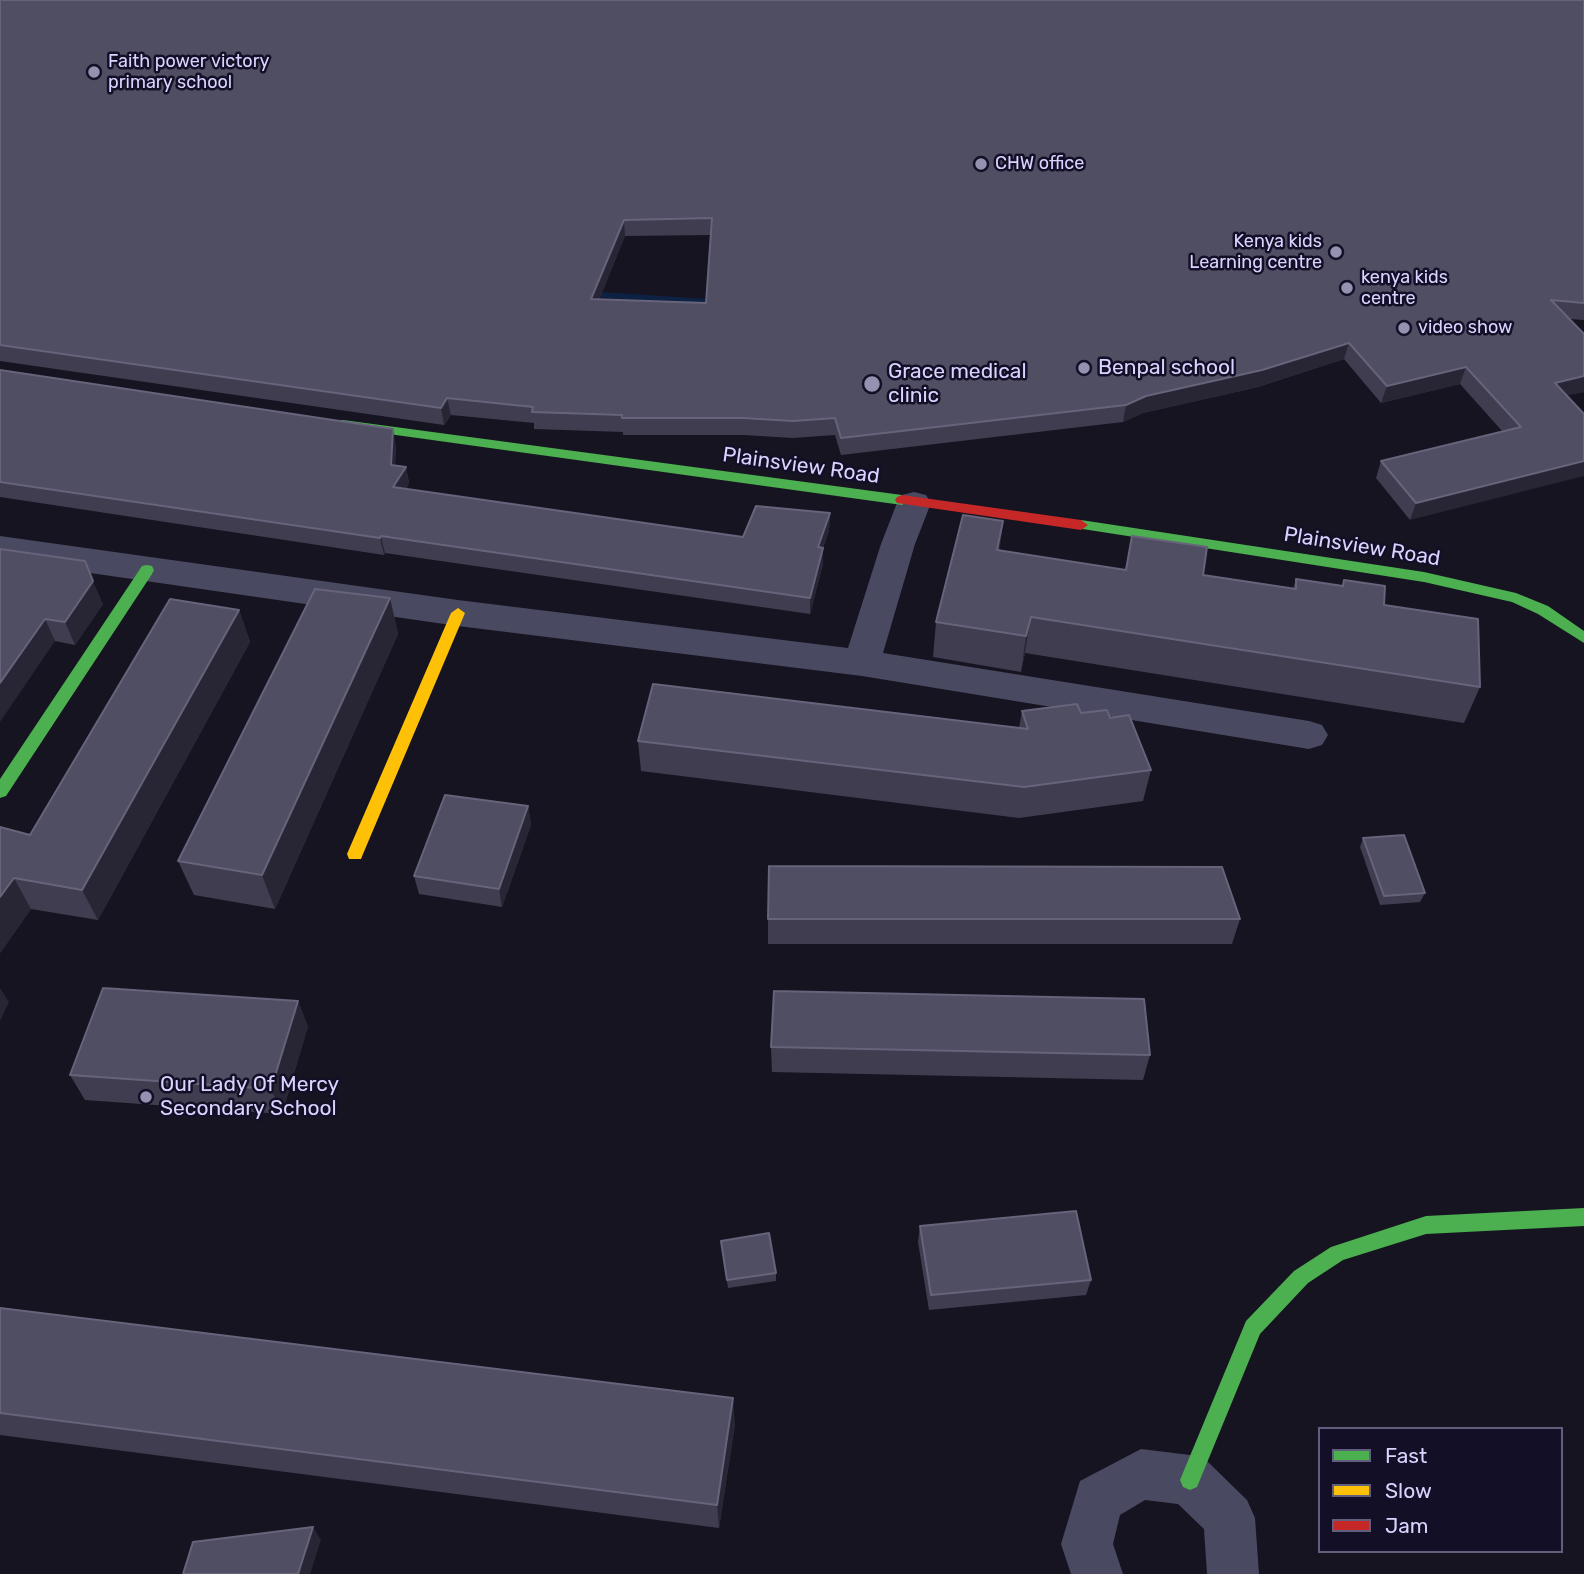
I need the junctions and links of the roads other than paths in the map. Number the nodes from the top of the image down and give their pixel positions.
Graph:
1 (326, 421) edge
2 (914, 502) junction
3 (0, 548) edge
4 (147, 570) junction
5 (458, 613) junction
6 (1584, 638) edge
7 (862, 663) junction
8 (1309, 735) dead end
9 (0, 792) edge
10 (355, 854) dead end
11 (1584, 1217) edge
12 (1190, 1480) junction
13 (1097, 1574) edge
14 (1233, 1574) edge

1 - 2 street, Plainsview Road
2 - 6 street, Plainsview Road
2 - 7 street
3 - 4 street
4 - 5 street
4 - 9 street
5 - 7 street
5 - 10 street
7 - 8 street
11 - 12 street
12 - 13 street
12 - 14 street

